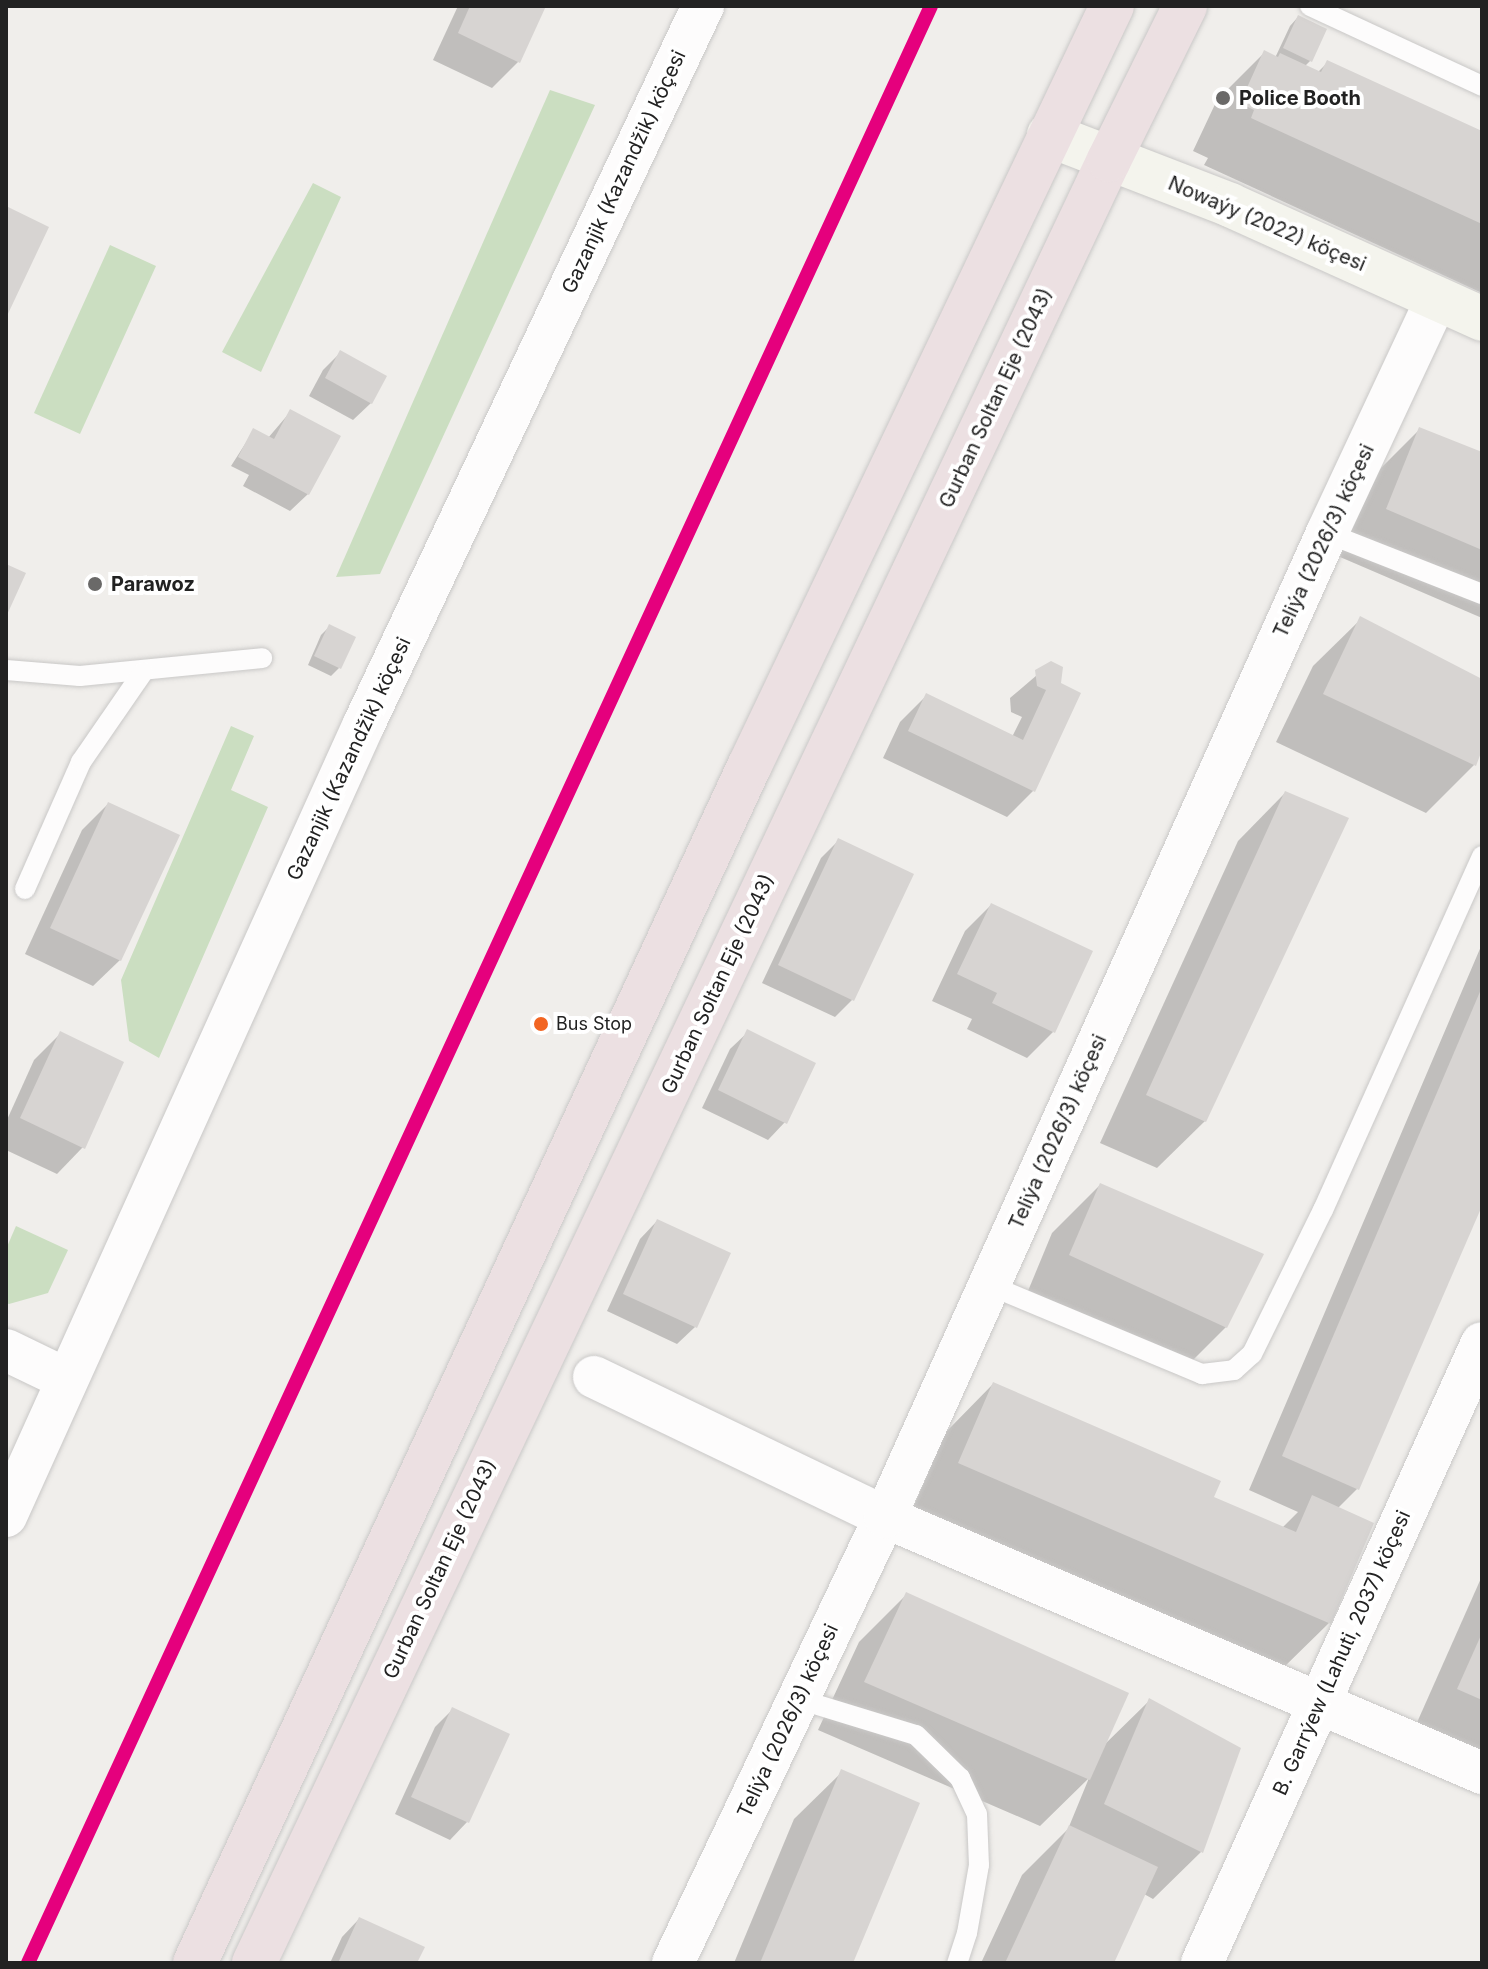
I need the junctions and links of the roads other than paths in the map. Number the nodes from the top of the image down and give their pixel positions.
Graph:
1 (703, 6) edge
2 (1112, 6) edge
3 (1185, 6) edge
4 (1310, 6) edge
5 (1482, 86) edge
6 (1049, 135) junction
7 (1109, 160) junction
8 (1437, 298) junction
9 (1482, 319) edge
10 (1327, 533) junction
11 (1482, 594) edge
12 (262, 658) dead end
13 (6, 670) edge
14 (143, 672) junction
15 (1482, 856) edge
16 (25, 889) dead end
17 (989, 1285) junction
18 (1482, 1343) edge
19 (6, 1350) edge
20 (594, 1377) dead end
21 (66, 1379) junction
22 (6, 1516) edge
23 (885, 1517) junction
24 (798, 1699) junction
25 (1319, 1704) junction
26 (1482, 1773) edge
27 (195, 1963) edge
28 (254, 1963) edge
29 (673, 1963) edge
30 (957, 1963) edge
31 (1202, 1963) edge

1 - 21 street, Gazanjik (Kazandžik) köçesi
2 - 6 highway
3 - 7 highway, Gurban Soltan Eje (2043)
4 - 5 lane
6 - 7 street, Nowaýy (2022) köçesi
6 - 27 highway
7 - 8 street, Nowaýy (2022) köçesi
7 - 28 highway, Gurban Soltan Eje (2043)
8 - 9 street, Nowaýy (2022) köçesi
8 - 10 street, Teliýa (2026/3) köçesi
10 - 11 lane
10 - 17 street, Teliýa (2026/3) köçesi
12 - 14 lane
13 - 14 lane
14 - 16 lane
15 - 17 lane
17 - 23 street, Teliýa (2026/3) köçesi
18 - 25 street, B. Garrýew (Lahuti, 2037) köçesi
19 - 21 street
20 - 23 street
21 - 22 street, Gazanjik (Kazandžik) köçesi
23 - 24 street, Teliýa (2026/3) köçesi
23 - 25 street
24 - 29 street, Teliýa (2026/3) köçesi
24 - 30 lane
25 - 26 street
25 - 31 street, B. Garrýew (Lahuti, 2037) köçesi

